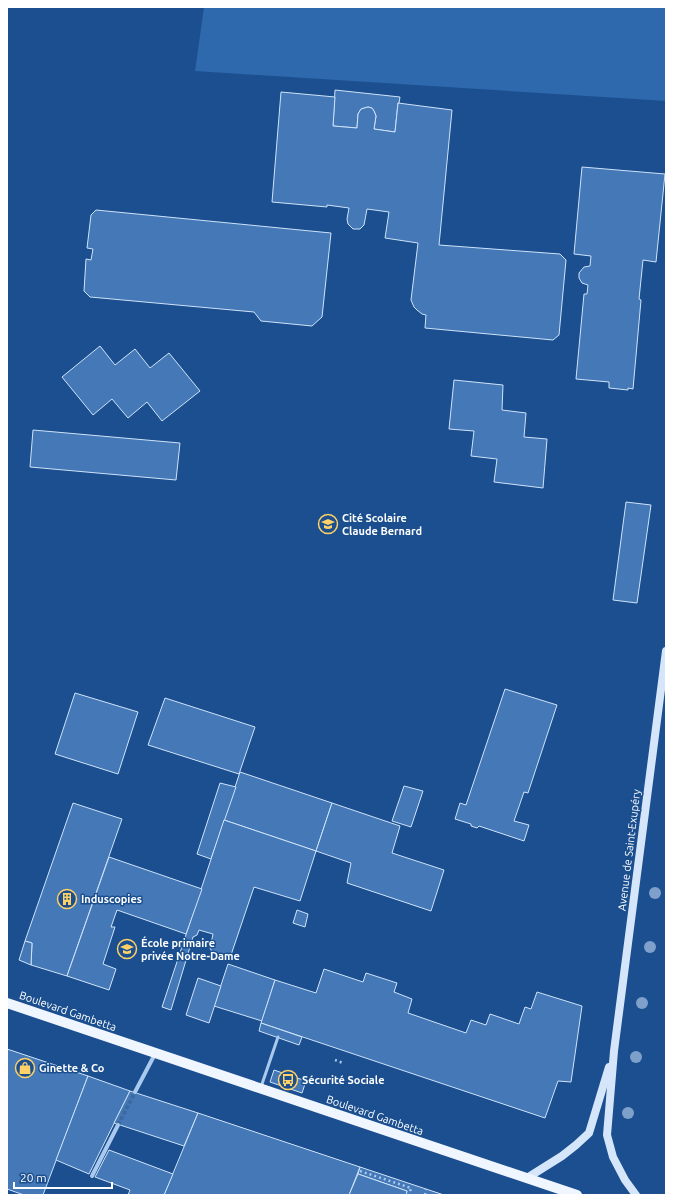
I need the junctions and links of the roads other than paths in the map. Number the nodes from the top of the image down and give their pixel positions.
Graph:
1 (666, 652) edge
2 (7, 1003) edge
3 (278, 1037) dead end
4 (614, 1051) junction
5 (155, 1054) junction
6 (260, 1089) junction
7 (135, 1092) tunnel mouth
8 (118, 1125) tunnel mouth
9 (92, 1176) dead end
10 (527, 1178) junction
11 (577, 1195) edge
12 (636, 1195) edge

1 - 4 street, Avenue de Saint-Exupéry
2 - 5 main road, Boulevard Gambetta
3 - 6 lane
4 - 10 street, Avenue de Saint-Exupéry
4 - 12 street, Avenue de Saint-Exupéry
5 - 6 main road, Boulevard Gambetta
5 - 7 street
6 - 10 main road, Boulevard Gambetta
8 - 9 street
10 - 11 main road, Boulevard Gambetta

